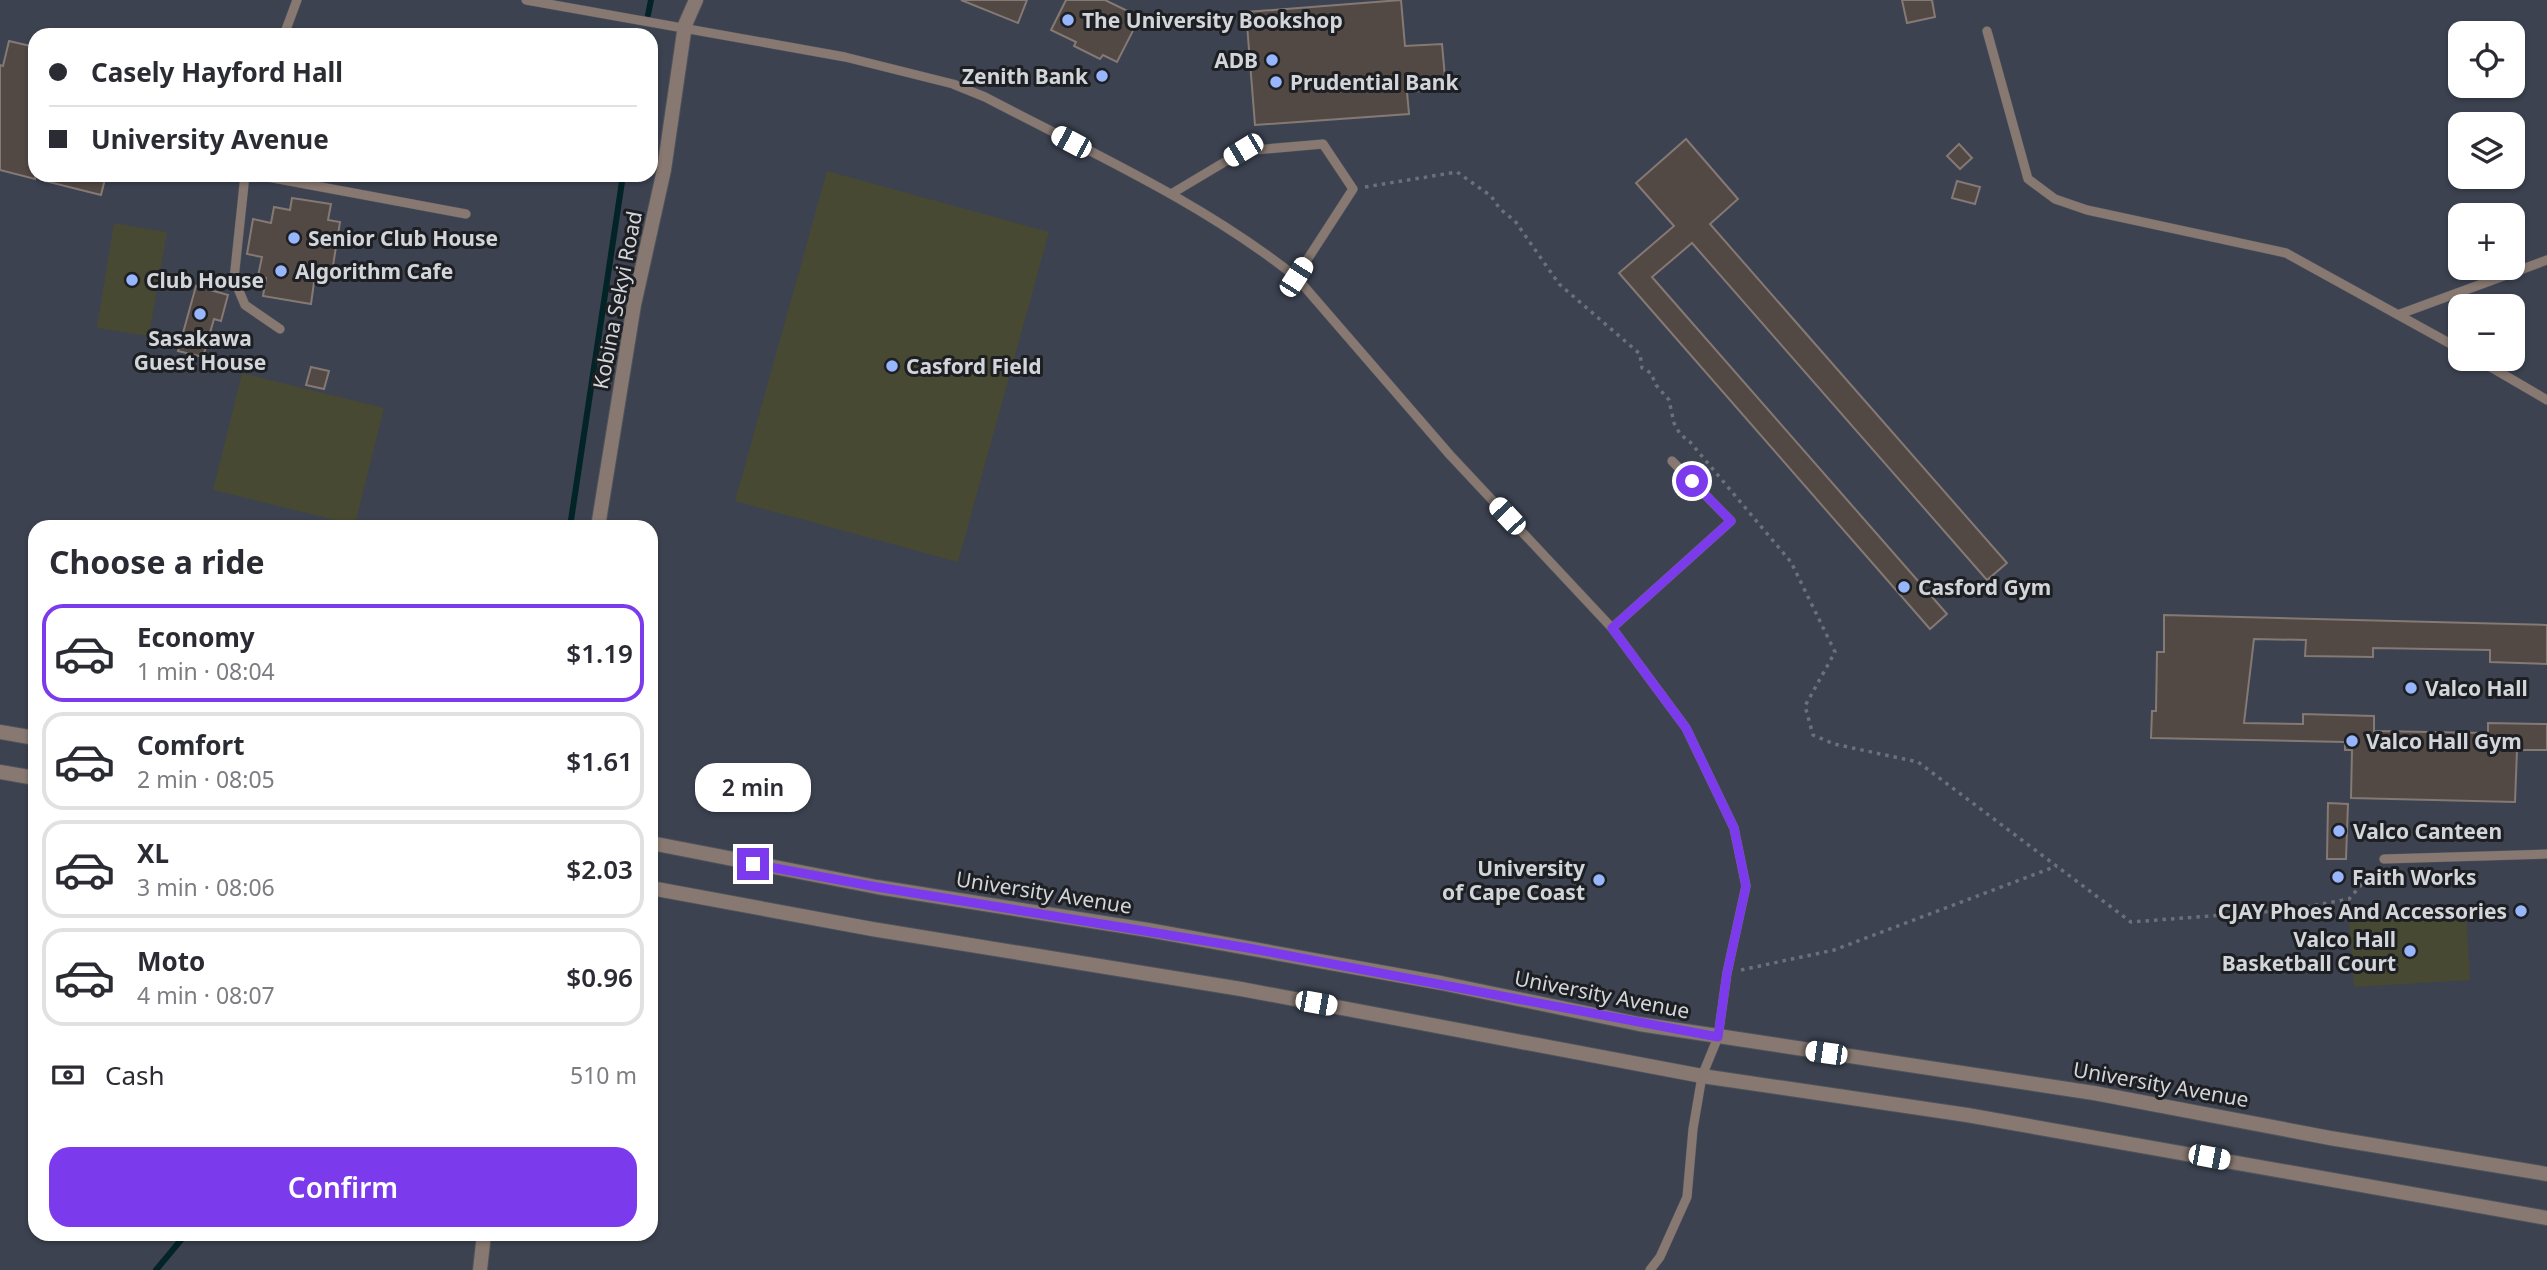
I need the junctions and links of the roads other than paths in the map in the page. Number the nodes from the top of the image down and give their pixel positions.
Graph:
1 (297, 0) edge
2 (526, 0) edge
3 (696, 0) edge
4 (287, 28) edge
5 (685, 28) junction
6 (1987, 31) dead end
7 (244, 182) edge
8 (295, 182) edge
9 (1171, 194) junction
10 (466, 214) dead end
11 (2547, 260) edge
12 (1296, 277) junction
13 (2400, 314) junction
14 (280, 329) dead end
15 (2448, 342) edge
16 (2497, 371) edge
17 (2547, 400) edge
18 (1672, 461) dead end
19 (599, 520) edge
20 (1612, 628) junction
21 (0, 732) edge
22 (28, 737) edge
23 (0, 772) edge
24 (28, 777) edge
25 (658, 844) edge
26 (2547, 854) edge
27 (2384, 859) road end
28 (658, 889) edge
29 (1718, 1037) junction
30 (1702, 1076) junction
31 (2547, 1174) edge
32 (2547, 1218) edge
33 (483, 1241) edge
34 (480, 1270) edge
35 (1650, 1270) edge

1 - 4 lane
2 - 5 lane
3 - 5 street, Kobina Sekyi Road
5 - 9 lane
5 - 19 street, Kobina Sekyi Road
6 - 13 lane
7 - 14 lane
8 - 10 lane
9 - 12 lane
9 - 12 lane
11 - 13 lane
12 - 20 lane
13 - 15 lane
16 - 17 lane
18 - 20 lane
20 - 29 lane
21 - 22 street
23 - 24 street
25 - 29 street, University Avenue
26 - 27 lane
28 - 30 street
29 - 30 lane
29 - 31 street, University Avenue
30 - 32 street
30 - 35 lane
33 - 34 street

